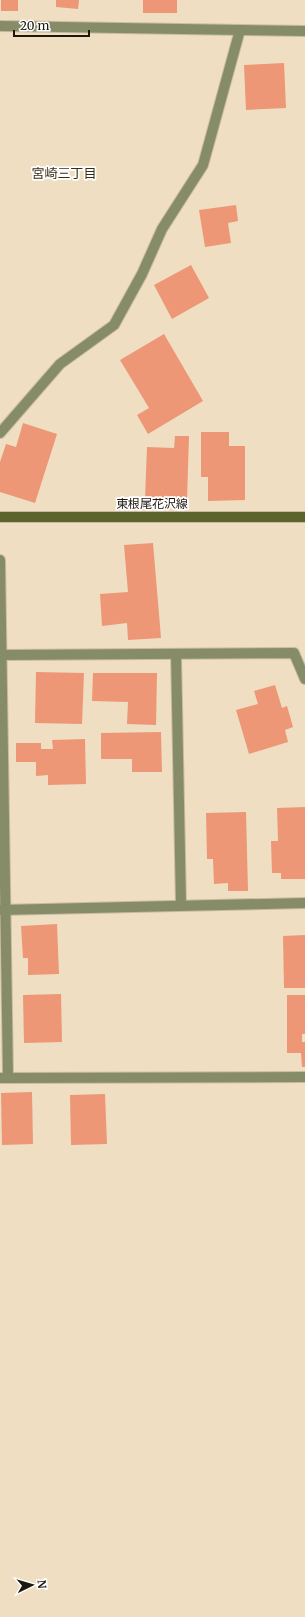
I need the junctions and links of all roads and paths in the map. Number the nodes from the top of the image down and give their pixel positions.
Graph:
1 (0, 26) edge
2 (240, 30) junction
3 (305, 31) edge
4 (0, 433) edge
5 (0, 517) edge
6 (305, 517) edge
7 (0, 560) edge
8 (176, 654) junction
9 (2, 655) junction
10 (305, 679) edge
11 (2, 744) edge
12 (305, 903) edge
13 (181, 905) junction
14 (3, 910) edge
15 (305, 1077) edge
16 (4, 1078) edge

1 - 2 street
2 - 3 street
2 - 4 street
5 - 6 main road, 東根尾花沢線
7 - 9 street
8 - 9 street
8 - 10 street
8 - 13 street
9 - 11 street
11 - 14 street
12 - 13 street
13 - 14 street
14 - 16 street
15 - 16 street

